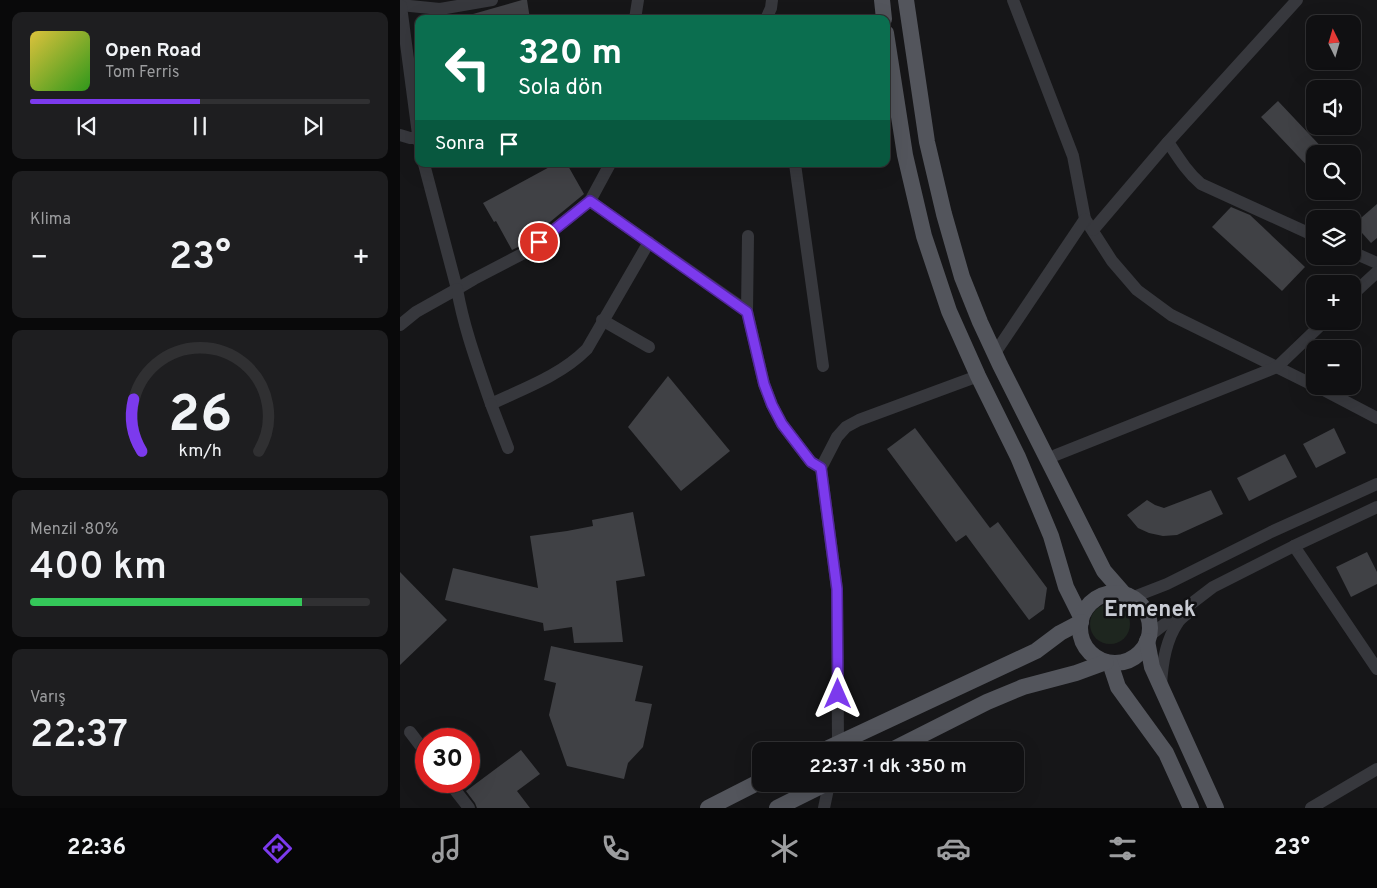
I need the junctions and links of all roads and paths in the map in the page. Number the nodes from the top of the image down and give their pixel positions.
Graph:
1 (492, 0) edge
2 (638, 0) edge
3 (772, 0) edge
4 (882, 0) edge
5 (906, 0) edge
6 (1013, 0) edge
7 (1297, 0) edge
8 (400, 5) edge
9 (636, 15) edge
10 (768, 15) edge
11 (884, 15) edge
12 (890, 69) edge
13 (415, 118) edge
14 (400, 135) edge
15 (415, 139) edge
16 (1168, 142) junction
17 (425, 167) edge
18 (608, 167) edge
19 (795, 167) edge
20 (590, 201) junction
21 (1085, 219) junction
22 (1093, 230) junction
23 (1306, 232) edge
24 (748, 236) dead end
25 (649, 242) junction
26 (1361, 256) edge
27 (1377, 263) edge
28 (1377, 272) edge
29 (1361, 287) edge
30 (457, 289) junction
31 (747, 312) junction
32 (602, 320) junction
33 (400, 325) edge
34 (1315, 330) edge
35 (649, 347) dead end
36 (995, 354) junction
37 (823, 366) dead end
38 (1277, 366) junction
39 (978, 376) junction
40 (1306, 381) edge
41 (1332, 395) edge
42 (491, 404) junction
43 (1377, 418) edge
44 (508, 448) dead end
45 (1056, 455) dead end
46 (821, 468) junction
47 (1377, 484) edge
48 (1377, 507) edge
49 (1294, 546) junction
50 (1213, 587) junction
51 (1128, 597) junction
52 (1081, 620) junction
53 (1148, 638) junction
54 (1108, 662) junction
55 (1377, 669) edge
56 (1161, 686) junction
57 (410, 732) dead end
58 (415, 739) edge
59 (838, 742) edge
60 (842, 742) edge
61 (908, 742) edge
62 (1377, 769) edge
63 (752, 786) edge
64 (810, 792) edge
65 (826, 792) edge
66 (457, 793) edge
67 (469, 808) edge
68 (708, 808) edge
69 (776, 808) edge
70 (824, 808) edge
71 (1191, 808) edge
72 (1216, 808) edge
73 (1311, 808) edge

1 - 8 street
2 - 9 street
3 - 10 street
4 - 11 main road
5 - 36 main road
6 - 21 street
7 - 16 street
8 - 13 street
12 - 39 main road
14 - 15 street
16 - 22 street
16 - 23 street
17 - 30 street
18 - 20 street
19 - 37 street
20 - 25 street
20 - 30 street
21 - 22 street
21 - 36 street
22 - 38 street
24 - 31 street
25 - 31 street
25 - 32 street
26 - 27 street
28 - 29 street
30 - 33 street
30 - 42 street
31 - 46 street
32 - 35 street
32 - 42 street
34 - 38 street
36 - 51 main road
38 - 40 street
38 - 45 street
39 - 46 street
39 - 52 main road
41 - 43 street
42 - 44 street
46 - 59 street
47 - 51 street
48 - 49 street
49 - 50 street
49 - 55 street
50 - 53 street
50 - 56 street
51 - 52 main road
51 - 53 main road
52 - 54 main road
52 - 60 main road
53 - 54 main road
53 - 56 main road
54 - 61 main road
54 - 71 main road
56 - 72 main road
57 - 58 street
62 - 73 street
63 - 68 main road
64 - 69 main road
65 - 70 street
66 - 67 street

